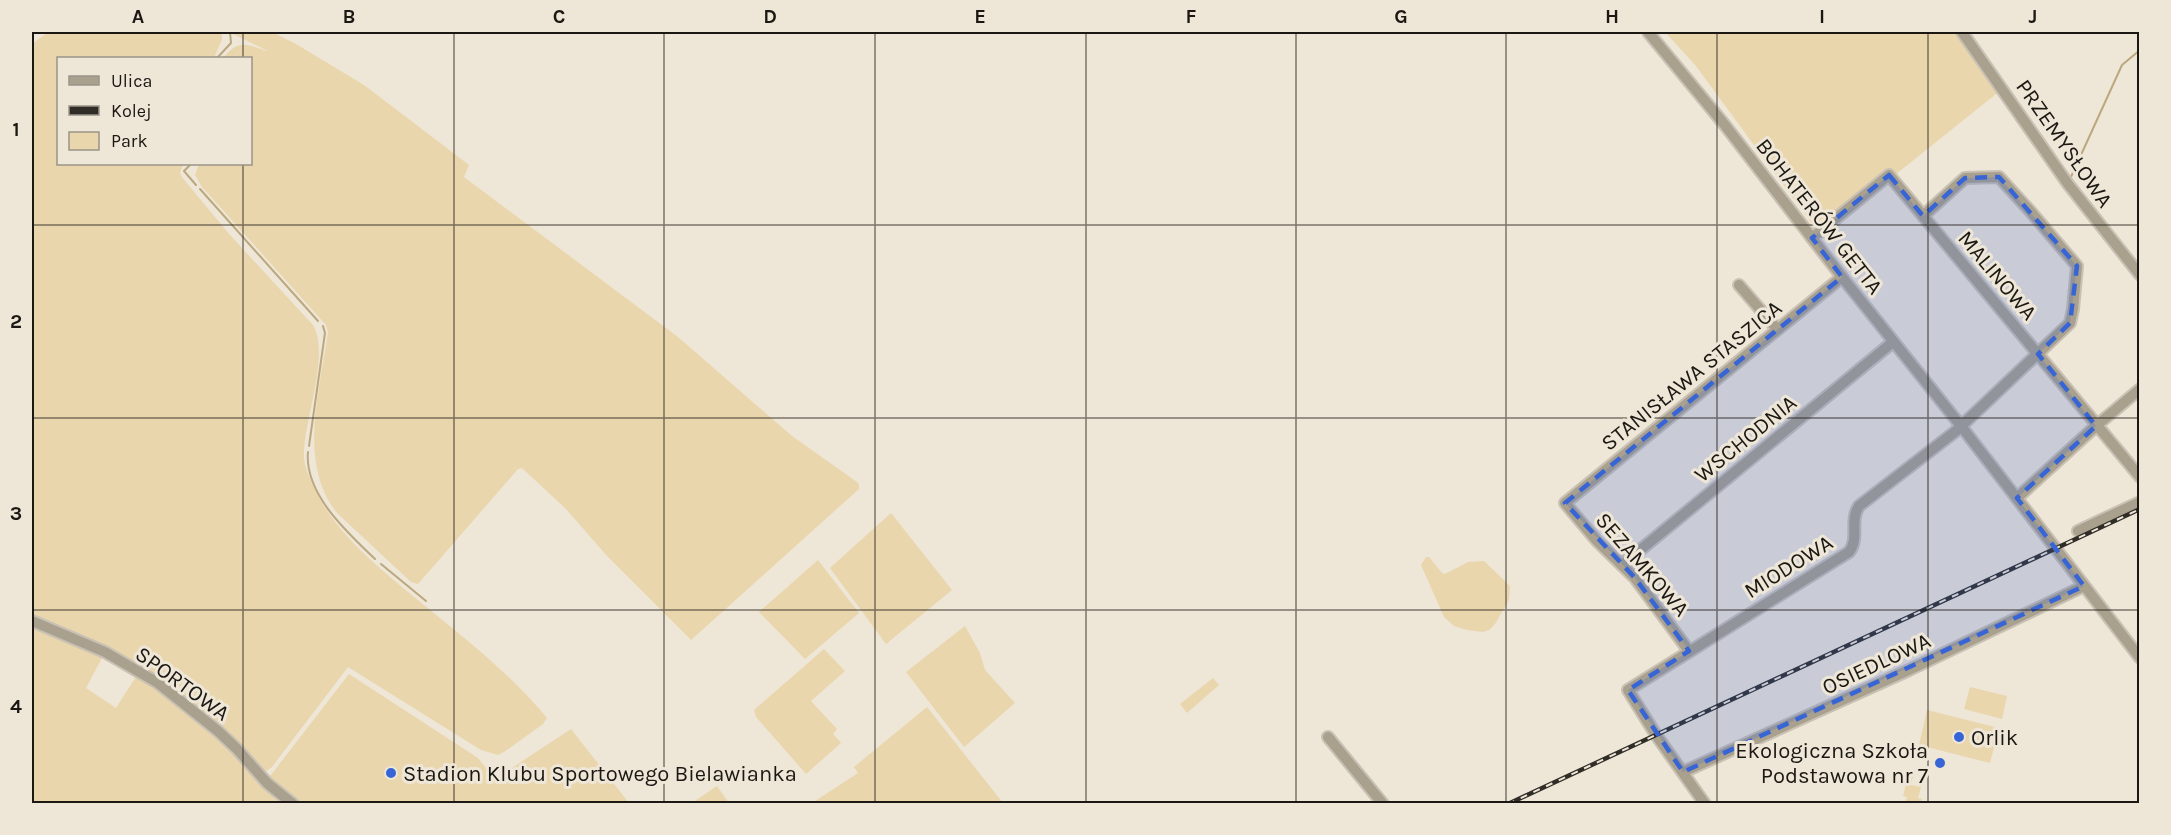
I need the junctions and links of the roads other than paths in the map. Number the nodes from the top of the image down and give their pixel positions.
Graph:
1 (1648, 32) edge
2 (1962, 32) edge
3 (1923, 216) junction
4 (1812, 238) junction
5 (2139, 275) edge
6 (1842, 277) junction
7 (1739, 285) dead end
8 (1778, 329) junction
9 (1893, 342) junction
10 (2038, 354) junction
11 (2139, 389) edge
12 (1961, 426) junction
13 (2096, 426) junction
14 (2139, 477) edge
15 (2017, 498) junction
16 (1565, 502) joint
17 (2139, 502) edge
18 (2078, 531) dead end
19 (1622, 564) junction
20 (2084, 586) junction
21 (32, 621) edge
22 (1689, 651) junction
23 (2139, 658) edge
24 (1328, 737) dead end
25 (1683, 772) junction
26 (293, 804) edge
27 (1383, 804) edge
28 (1705, 804) edge

1 - 4 street, BOHATERÓW GETTA
2 - 5 street, PRZEMYSŁOWA
3 - 4 street, MALINOWA
3 - 10 street, MALINOWA
3 - 10 street
4 - 6 street, BOHATERÓW GETTA
6 - 8 street, STANISŁAWA STASZICA
6 - 9 street, BOHATERÓW GETTA
7 - 8 street
8 - 16 street, STANISŁAWA STASZICA
9 - 12 street, BOHATERÓW GETTA
9 - 19 street, WSCHODNIA
10 - 12 street
10 - 13 street, MALINOWA
11 - 13 street
12 - 15 street, BOHATERÓW GETTA
12 - 22 street, MIODOWA
13 - 14 street, MALINOWA
13 - 15 street
15 - 20 street, BOHATERÓW GETTA
16 - 19 street, SEZAMKOWA
17 - 18 street
19 - 22 street, SEZAMKOWA
20 - 23 street, BOHATERÓW GETTA
20 - 25 street, OSIEDLOWA
21 - 26 street, SPORTOWA
22 - 25 street, MIODOWA
24 - 27 street
25 - 28 street

